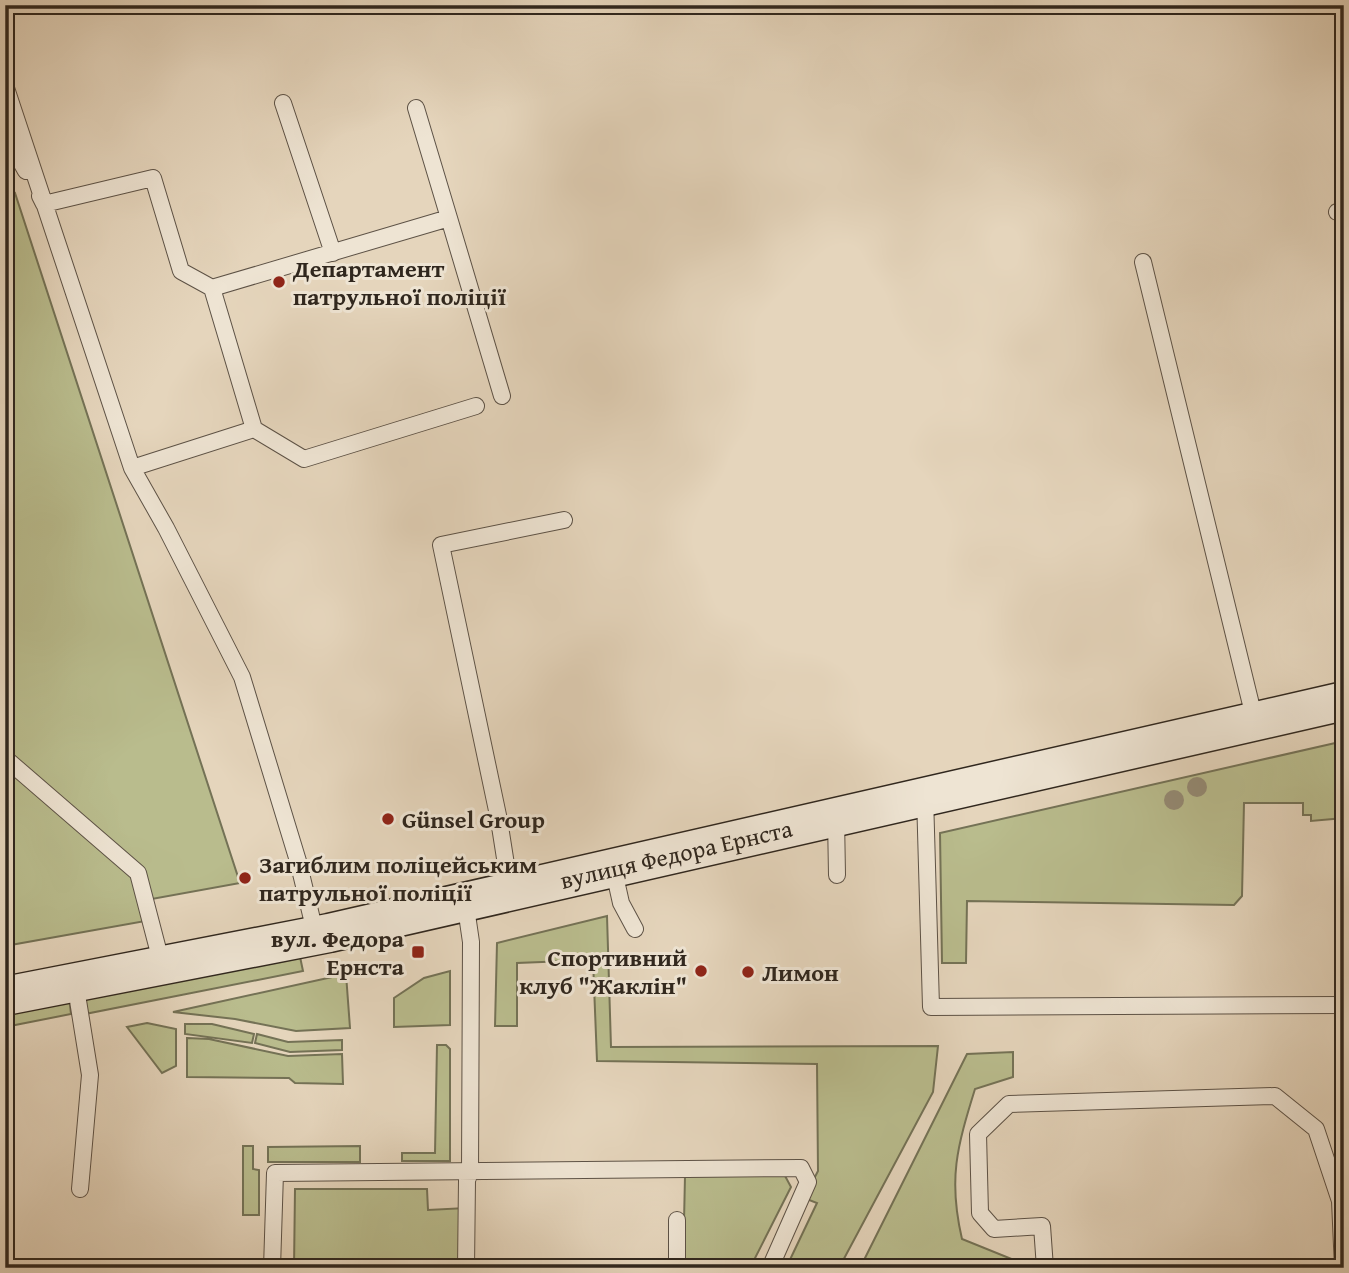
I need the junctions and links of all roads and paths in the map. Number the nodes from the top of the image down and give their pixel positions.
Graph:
1 (5, 85) edge
2 (283, 103) dead end
3 (416, 108) dead end
4 (5, 134) edge
5 (44, 204) junction
6 (449, 218) junction
7 (333, 253) junction
8 (1143, 262) dead end
9 (212, 288) junction
10 (502, 396) dead end
11 (476, 405) dead end
12 (254, 429) junction
13 (132, 468) junction
14 (564, 520) dead end
15 (1344, 701) edge
16 (1255, 721) junction
17 (5, 758) edge
18 (925, 796) junction
19 (836, 816) junction
20 (613, 867) junction
21 (837, 875) dead end
22 (510, 890) junction
23 (465, 900) junction
24 (635, 929) dead end
25 (316, 936) junction
26 (162, 965) junction
27 (75, 982) junction
28 (5, 996) edge
29 (1344, 1005) edge
30 (470, 1173) junction
31 (80, 1189) dead end
32 (677, 1220) dead end
33 (272, 1268) edge
34 (466, 1268) edge
35 (677, 1268) edge
36 (769, 1268) edge
37 (1045, 1268) edge
38 (1343, 1268) edge

1 - 5 lane
2 - 7 lane
3 - 6 lane
4 - 5 lane
5 - 9 lane
5 - 13 lane
6 - 7 lane
6 - 10 lane
7 - 9 lane
8 - 16 lane
9 - 12 lane
11 - 12 lane
12 - 13 lane
13 - 25 lane
14 - 22 lane
15 - 16 street, вулиця Федора Ернста
16 - 18 street, вулиця Федора Ернста
17 - 26 lane
18 - 19 street, вулиця Федора Ернста
18 - 29 lane
19 - 20 street, вулиця Федора Ернста
19 - 21 lane
20 - 22 street, вулиця Федора Ернста
20 - 24 lane
22 - 23 street, вулиця Федора Ернста
23 - 25 street, вулиця Федора Ернста
23 - 30 lane
25 - 26 street, вулиця Федора Ернста
26 - 27 street, вулиця Федора Ернста
27 - 28 street, вулиця Федора Ернста
27 - 31 lane
30 - 33 lane
30 - 34 lane
30 - 36 lane
32 - 35 lane
37 - 38 lane

